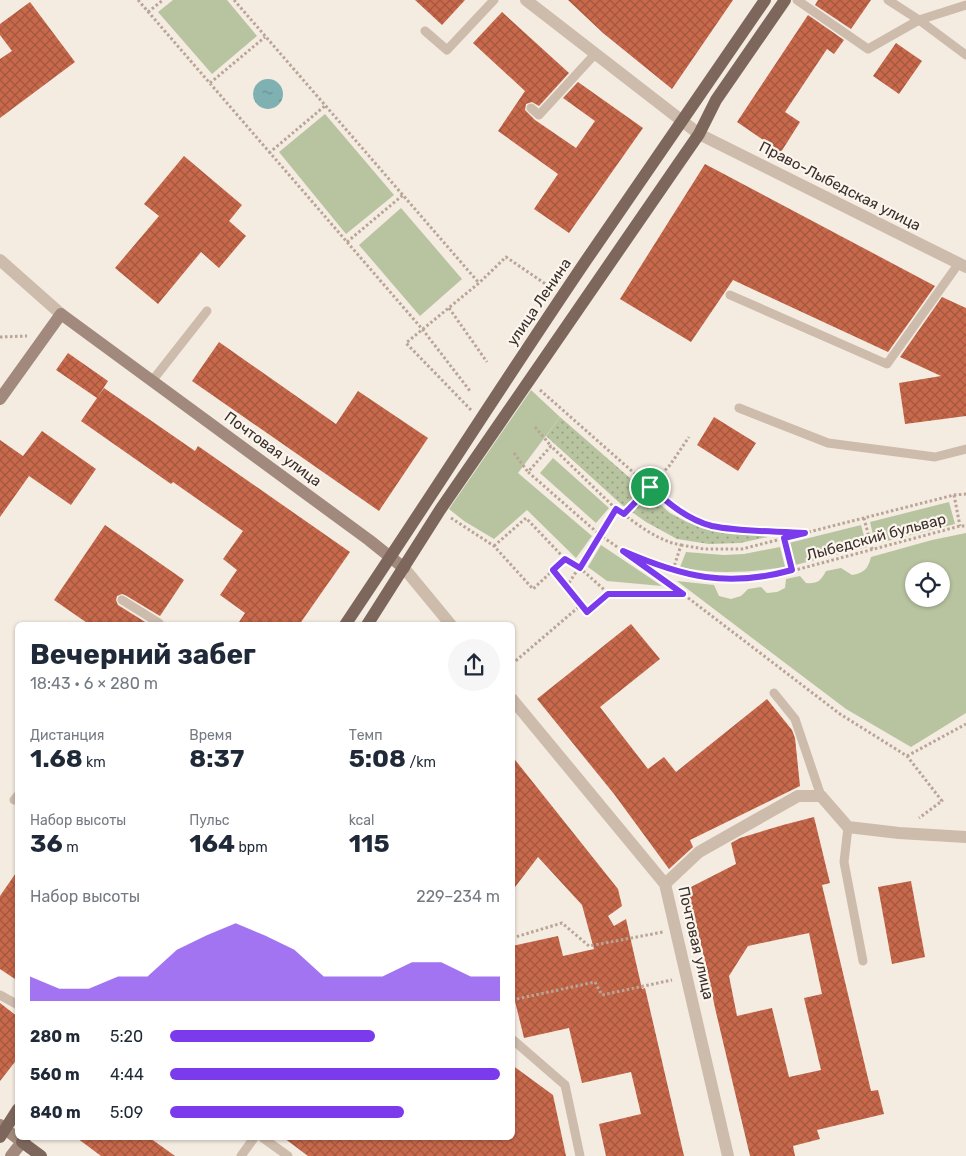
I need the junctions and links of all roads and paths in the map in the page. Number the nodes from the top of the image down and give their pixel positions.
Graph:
1 (138, 0) edge
2 (162, 0) edge
3 (234, 0) edge
4 (494, 0) edge
5 (526, 0) edge
6 (765, 0) edge
7 (785, 0) edge
8 (797, 0) edge
9 (888, 0) edge
10 (966, 5) edge
11 (148, 12) junction
12 (919, 20) junction
13 (425, 30) dead end
14 (265, 37) junction
15 (595, 54) junction
16 (966, 56) edge
17 (210, 83) junction
18 (326, 105) junction
19 (531, 108) dead end
20 (680, 121) junction
21 (699, 134) junction
22 (269, 153) junction
23 (403, 195) junction
24 (346, 242) junction
25 (0, 260) edge
26 (962, 265) edge
27 (479, 283) junction
28 (730, 294) dead end
29 (562, 296) junction
30 (449, 308) junction
31 (207, 312) dead end
32 (62, 314) junction
33 (423, 330) junction
34 (47, 334) junction
35 (0, 337) edge
36 (487, 362) dead end
37 (152, 381) junction
38 (530, 381) junction
39 (470, 391) dead end
40 (0, 399) edge
41 (739, 408) dead end
42 (480, 419) junction
43 (535, 427) dead end
44 (689, 437) dead end
45 (551, 446) junction
46 (966, 449) edge
47 (514, 453) dead end
48 (528, 472) junction
49 (650, 487) junction
50 (966, 494) edge
51 (954, 495) junction
52 (616, 509) junction
53 (624, 514) junction
54 (864, 518) junction
55 (462, 526) dead end
56 (960, 526) junction
57 (966, 526) edge
58 (805, 533) junction
59 (600, 535) junction
60 (784, 538) junction
61 (682, 545) junction
62 (494, 546) junction
63 (872, 549) junction
64 (623, 551) junction
65 (390, 557) junction
66 (565, 559) junction
67 (404, 568) junction
68 (580, 568) junction
69 (553, 570) junction
70 (673, 570) junction
71 (792, 570) junction
72 (567, 586) junction
73 (608, 594) junction
74 (683, 594) junction
75 (122, 600) dead end
76 (581, 606) junction
77 (157, 622) edge
78 (348, 622) edge
79 (369, 622) edge
80 (449, 622) edge
81 (515, 661) edge
82 (774, 693) dead end
83 (515, 703) edge
84 (966, 724) edge
85 (907, 756) junction
86 (821, 796) junction
87 (848, 827) junction
88 (899, 833) junction
89 (966, 837) edge
90 (665, 884) junction
91 (675, 929) junction
92 (515, 937) edge
93 (863, 961) dead end
94 (687, 977) junction
95 (0, 995) edge
96 (515, 999) edge
97 (15, 1003) edge
98 (515, 1042) edge
99 (15, 1113) edge
100 (2, 1130) edge
101 (15, 1136) edge
102 (23, 1140) edge
103 (253, 1140) edge
104 (267, 1140) edge
105 (11, 1156) edge
106 (41, 1156) edge
107 (241, 1156) edge
108 (288, 1156) edge
109 (580, 1156) edge
110 (728, 1156) edge

1 - 11 path
2 - 11 path
3 - 14 path
4 - 13 lane
5 - 15 street, Право-Лыбедская улица
6 - 20 main road, улица Ленина
7 - 21 main road
8 - 12 lane
9 - 12 lane
10 - 12 lane
11 - 17 path
12 - 16 lane
14 - 17 path
14 - 18 path
15 - 19 lane
15 - 20 street, Право-Лыбедская улица
17 - 22 path
18 - 22 path
18 - 23 path
20 - 21 street, Право-Лыбедская улица
20 - 29 main road, улица Ленина
21 - 26 street, Право-Лыбедская улица
21 - 38 main road
22 - 24 path
23 - 24 path
23 - 27 path
24 - 33 path
25 - 32 street
26 - 28 lane
27 - 29 path
27 - 30 path
29 - 42 main road, улица Ленина
30 - 33 path
30 - 36 path
31 - 37 lane
32 - 34 street
32 - 37 street, Почтовая улица
33 - 39 path
33 - 42 path
34 - 35 path
34 - 40 street
37 - 65 street, Почтовая улица
38 - 49 path
38 - 67 main road
41 - 46 lane
42 - 65 main road, улица Ленина
43 - 45 path
44 - 49 path
45 - 48 path
45 - 52 path
47 - 48 path
48 - 59 path
49 - 53 path
49 - 58 path
50 - 51 path
51 - 54 path
51 - 56 path
52 - 53 path
52 - 59 path
53 - 61 path
54 - 58 path
54 - 63 path
55 - 62 path
56 - 57 path, Лыбедский бульвар
56 - 63 path, Лыбедский бульвар
58 - 60 path
59 - 64 path
59 - 68 path
60 - 61 path
60 - 71 path
61 - 70 path
62 - 66 path
62 - 69 path
63 - 71 path, Лыбедский бульвар
64 - 70 path, Лыбедский бульвар
64 - 74 path
65 - 67 street, Почтовая улица
65 - 78 main road, улица Ленина
66 - 68 path
66 - 69 path
67 - 79 main road
67 - 80 street, Почтовая улица
68 - 72 path
68 - 73 path
69 - 72 path
70 - 71 path, Лыбедский бульвар
72 - 76 path
73 - 74 path
73 - 76 path
74 - 85 path
75 - 77 lane
76 - 81 path
82 - 86 lane
83 - 90 street, Почтовая улица
84 - 85 path
85 - 88 path
86 - 87 street
86 - 90 street
87 - 88 street
87 - 93 lane
88 - 89 street
90 - 91 street, Почтовая улица
91 - 92 path
91 - 94 street, Почтовая улица
94 - 96 path
94 - 110 street, Почтовая улица
95 - 97 lane
98 - 109 lane
99 - 100 main road
100 - 101 street
102 - 105 street
102 - 106 main road
103 - 107 lane
104 - 108 lane

